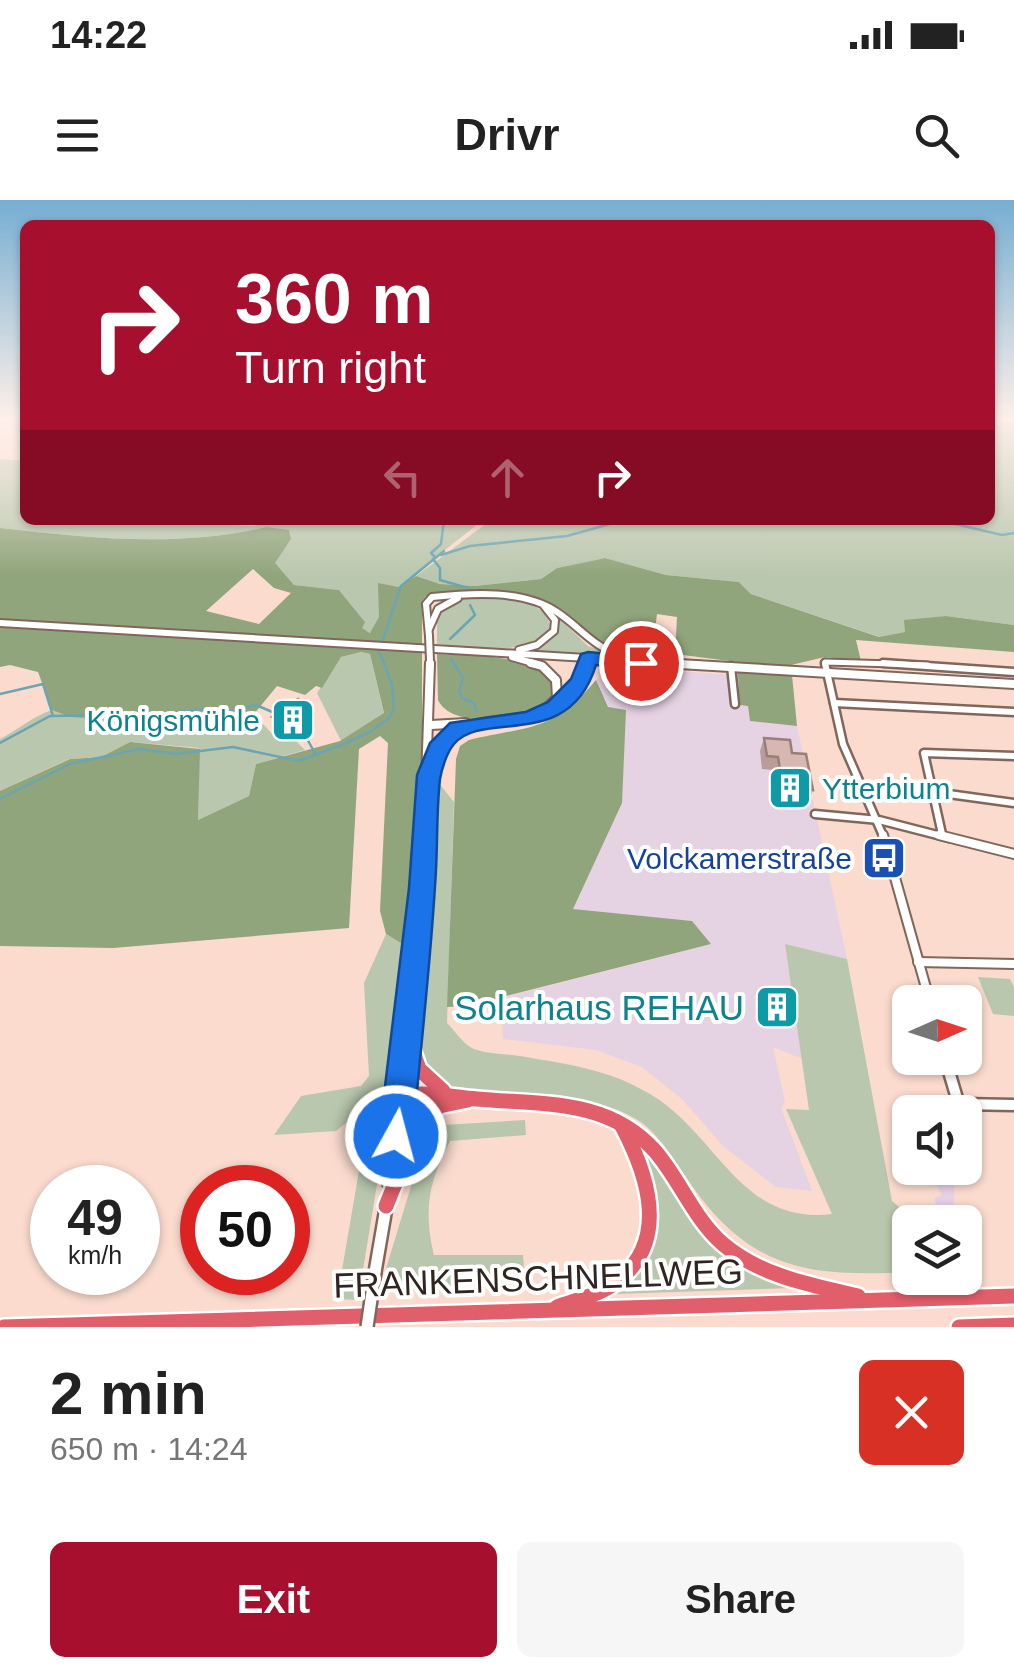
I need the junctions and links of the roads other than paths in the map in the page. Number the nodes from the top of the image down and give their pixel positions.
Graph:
1 (464, 597) junction
2 (542, 605) junction
3 (0, 623) edge
4 (429, 633) junction
5 (494, 652) junction
6 (588, 658) junction
7 (625, 660) junction
8 (641, 660) junction
9 (731, 668) junction
10 (827, 672) junction
11 (1014, 672) edge
12 (1014, 684) edge
13 (834, 703) junction
14 (735, 704) dead end
15 (437, 710) junction
16 (1014, 712) edge
17 (542, 714) junction
18 (458, 725) junction
19 (431, 726) junction
20 (1014, 756) edge
21 (429, 775) junction
22 (934, 792) junction
23 (1014, 802) edge
24 (816, 814) dead end
25 (879, 820) junction
26 (942, 834) junction
27 (1014, 854) edge
28 (918, 962) junction
29 (1014, 964) edge
30 (925, 985) edge
31 (407, 1037) junction
32 (401, 1099) junction
33 (441, 1099) junction
34 (1014, 1106) edge
35 (982, 1107) edge
36 (619, 1121) junction
37 (386, 1206) junction
38 (1014, 1296) edge
39 (874, 1300) junction
40 (549, 1310) junction
41 (1014, 1325) edge
42 (4, 1327) edge
43 (367, 1327) edge
44 (959, 1327) edge

1 - 2 main road
1 - 4 main road
1 - 4 main road
2 - 5 main road
2 - 8 main road
3 - 5 main road
4 - 15 main road, bridge
5 - 6 main road
5 - 17 main road
6 - 7 main road
6 - 17 main road
7 - 8 main road
7 - 9 main road
8 - 9 main road
9 - 10 main road
9 - 14 street
10 - 11 street
10 - 12 main road
10 - 13 street
13 - 16 street
13 - 25 street
15 - 18 main road
15 - 19 main road
17 - 18 main road
18 - 19 main road
18 - 21 main road
19 - 21 main road
20 - 22 street
21 - 31 main road
22 - 23 street
22 - 26 street
24 - 25 street
25 - 26 street
25 - 28 street
26 - 27 street
28 - 29 street
28 - 30 street
31 - 32 main road
31 - 33 highway
32 - 33 highway
32 - 37 main road
33 - 36 highway
33 - 37 highway
34 - 35 street
36 - 39 highway
36 - 40 highway
37 - 43 main road, bridge
38 - 39 highway, FRANKENSCHNELLWEG
39 - 40 highway, FRANKENSCHNELLWEG
40 - 42 highway, FRANKENSCHNELLWEG
41 - 44 highway

